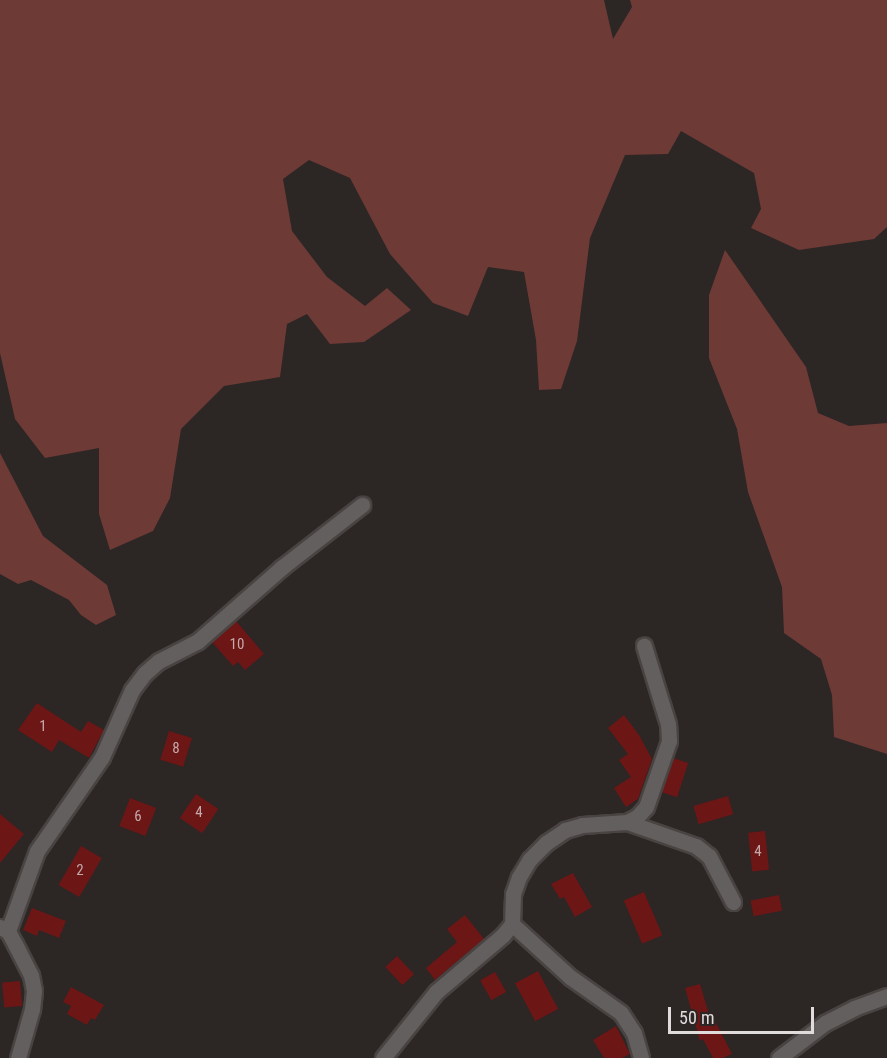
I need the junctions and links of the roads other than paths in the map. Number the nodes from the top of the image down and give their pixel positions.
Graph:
1 (362, 505) dead end
2 (644, 646) dead end
3 (627, 822) junction
4 (733, 902) dead end
5 (512, 924) junction
6 (4, 929) edge
7 (887, 996) edge
8 (18, 1058) edge
9 (383, 1058) edge
10 (641, 1058) edge
11 (779, 1058) edge

1 - 6 street
2 - 3 street
3 - 4 street
3 - 5 street
5 - 9 street
5 - 10 street
6 - 8 street
7 - 11 street

